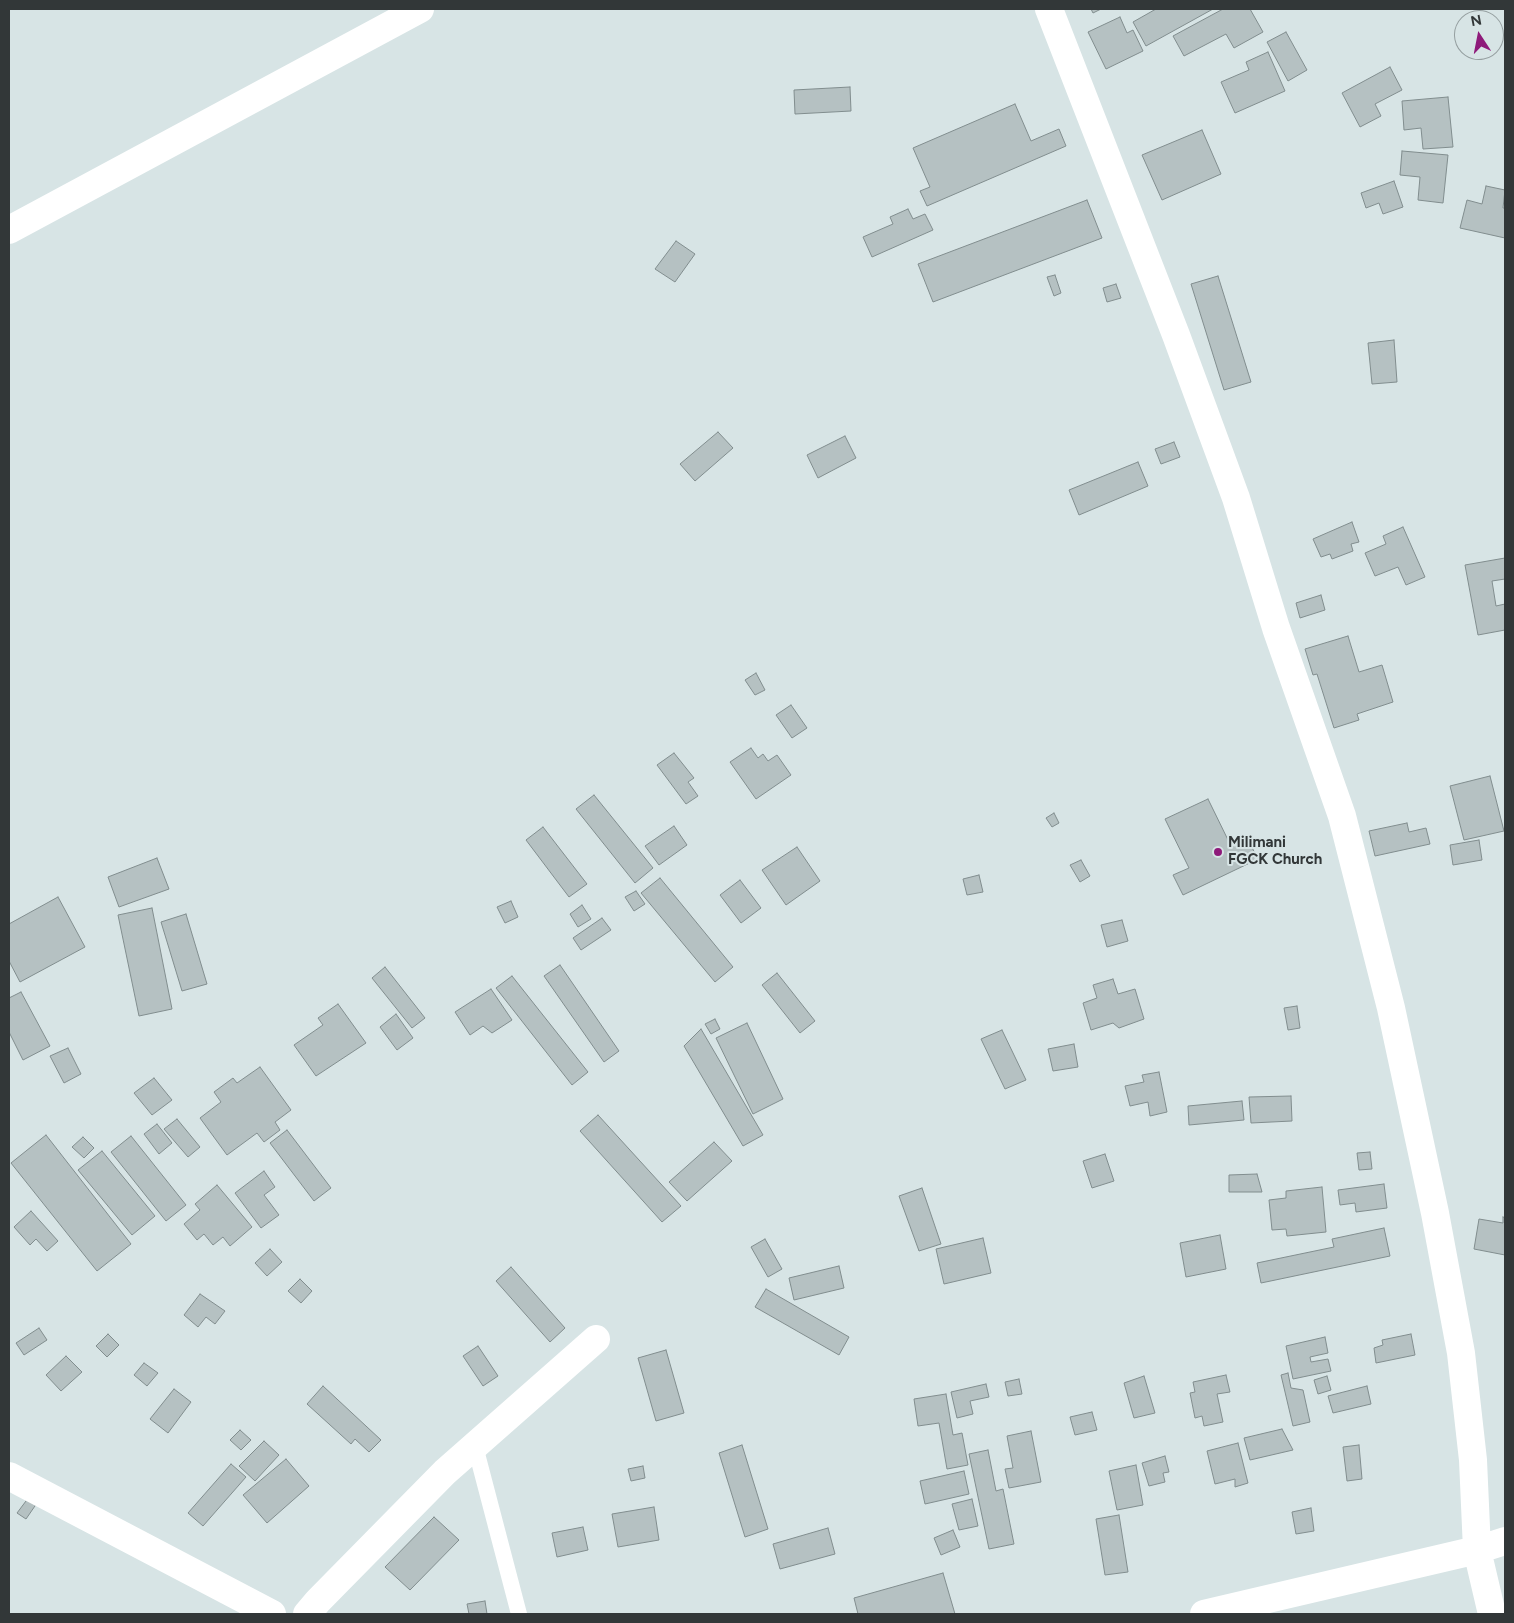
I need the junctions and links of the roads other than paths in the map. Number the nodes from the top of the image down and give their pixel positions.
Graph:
1 (420, 9) edge
2 (1049, 9) edge
3 (9, 230) edge
4 (596, 1339) dead end
5 (475, 1446) junction
6 (9, 1476) edge
7 (1505, 1541) edge
8 (1477, 1550) junction
9 (272, 1614) edge
10 (307, 1614) edge
11 (519, 1614) edge
12 (1204, 1614) edge
13 (1492, 1614) edge

1 - 3 street
2 - 8 street
4 - 5 street
5 - 10 street
5 - 11 lane
6 - 9 street
7 - 8 street
8 - 12 street
8 - 13 street

